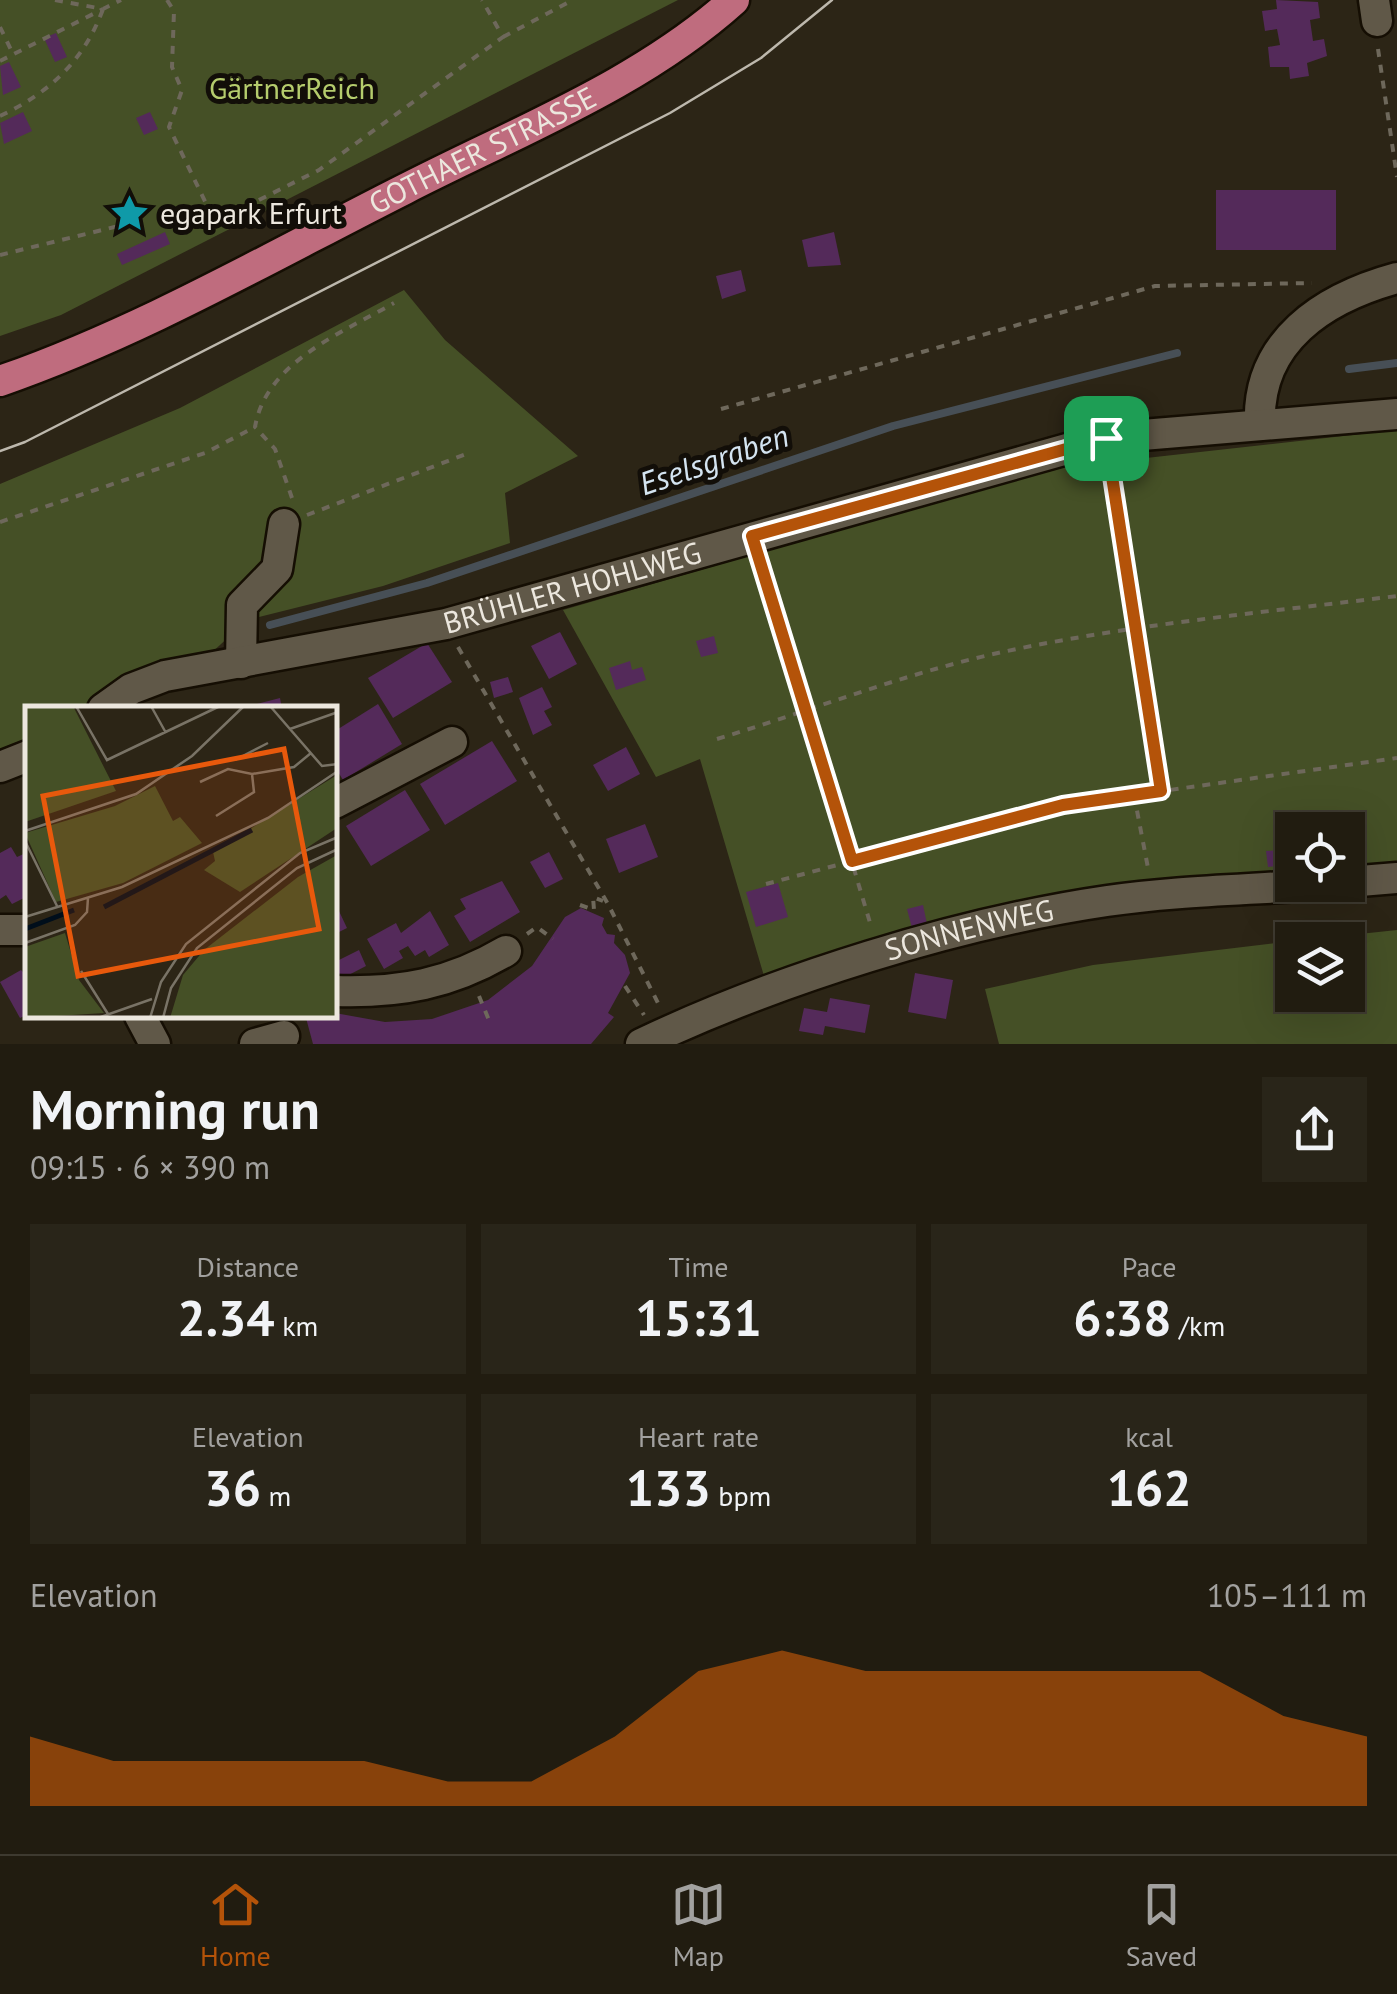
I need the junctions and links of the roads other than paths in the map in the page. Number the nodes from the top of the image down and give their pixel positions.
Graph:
1 (734, 0) edge
2 (1397, 278) edge
3 (0, 382) edge
4 (1397, 414) edge
5 (1260, 425) junction
6 (291, 522) road end
7 (241, 663) junction
8 (107, 706) edge
9 (452, 742) dead end
10 (25, 757) edge
11 (0, 767) edge
12 (338, 800) edge
13 (1397, 878) edge
14 (1365, 881) edge
15 (1275, 888) edge
16 (506, 951) dead end
17 (338, 990) edge
18 (142, 1019) edge
19 (155, 1044) edge
20 (641, 1044) edge

1 - 3 main road, GOTHAER STRASSE
2 - 5 street
4 - 5 street, BRÜHLER HOHLWEG
5 - 7 street, BRÜHLER HOHLWEG
6 - 7 street
7 - 8 street, BRÜHLER HOHLWEG
9 - 12 street
10 - 11 street
13 - 14 street
15 - 20 street, SONNENWEG
16 - 17 street
18 - 19 street

